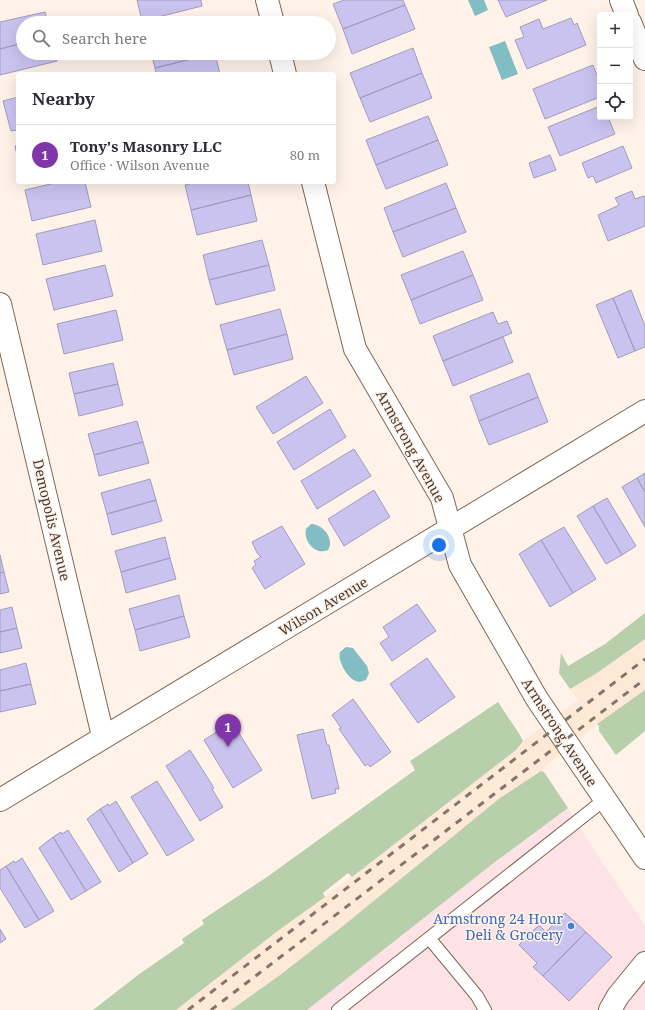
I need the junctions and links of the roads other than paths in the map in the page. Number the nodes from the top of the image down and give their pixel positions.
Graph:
1 (267, 0) edge
2 (621, 0) edge
3 (626, 12) edge
4 (271, 16) edge
5 (633, 29) edge
6 (645, 59) edge
7 (282, 60) edge
8 (285, 72) edge
9 (314, 184) edge
10 (0, 304) edge
11 (645, 412) edge
12 (450, 530) junction
13 (104, 736) junction
14 (0, 800) edge
15 (604, 800) junction
16 (645, 858) edge
17 (429, 938) junction
18 (645, 963) edge
19 (338, 1010) edge
20 (485, 1010) edge
21 (610, 1010) edge

1 - 4 street
2 - 3 street
5 - 6 street
7 - 8 street
9 - 12 street, Armstrong Avenue
10 - 13 street, Demopolis Avenue
11 - 12 street, Wilson Avenue
12 - 13 street, Wilson Avenue
12 - 15 street, Armstrong Avenue
13 - 14 street, Wilson Avenue
15 - 16 street, Armstrong Avenue
15 - 17 lane
17 - 19 lane
17 - 20 lane
18 - 21 street

